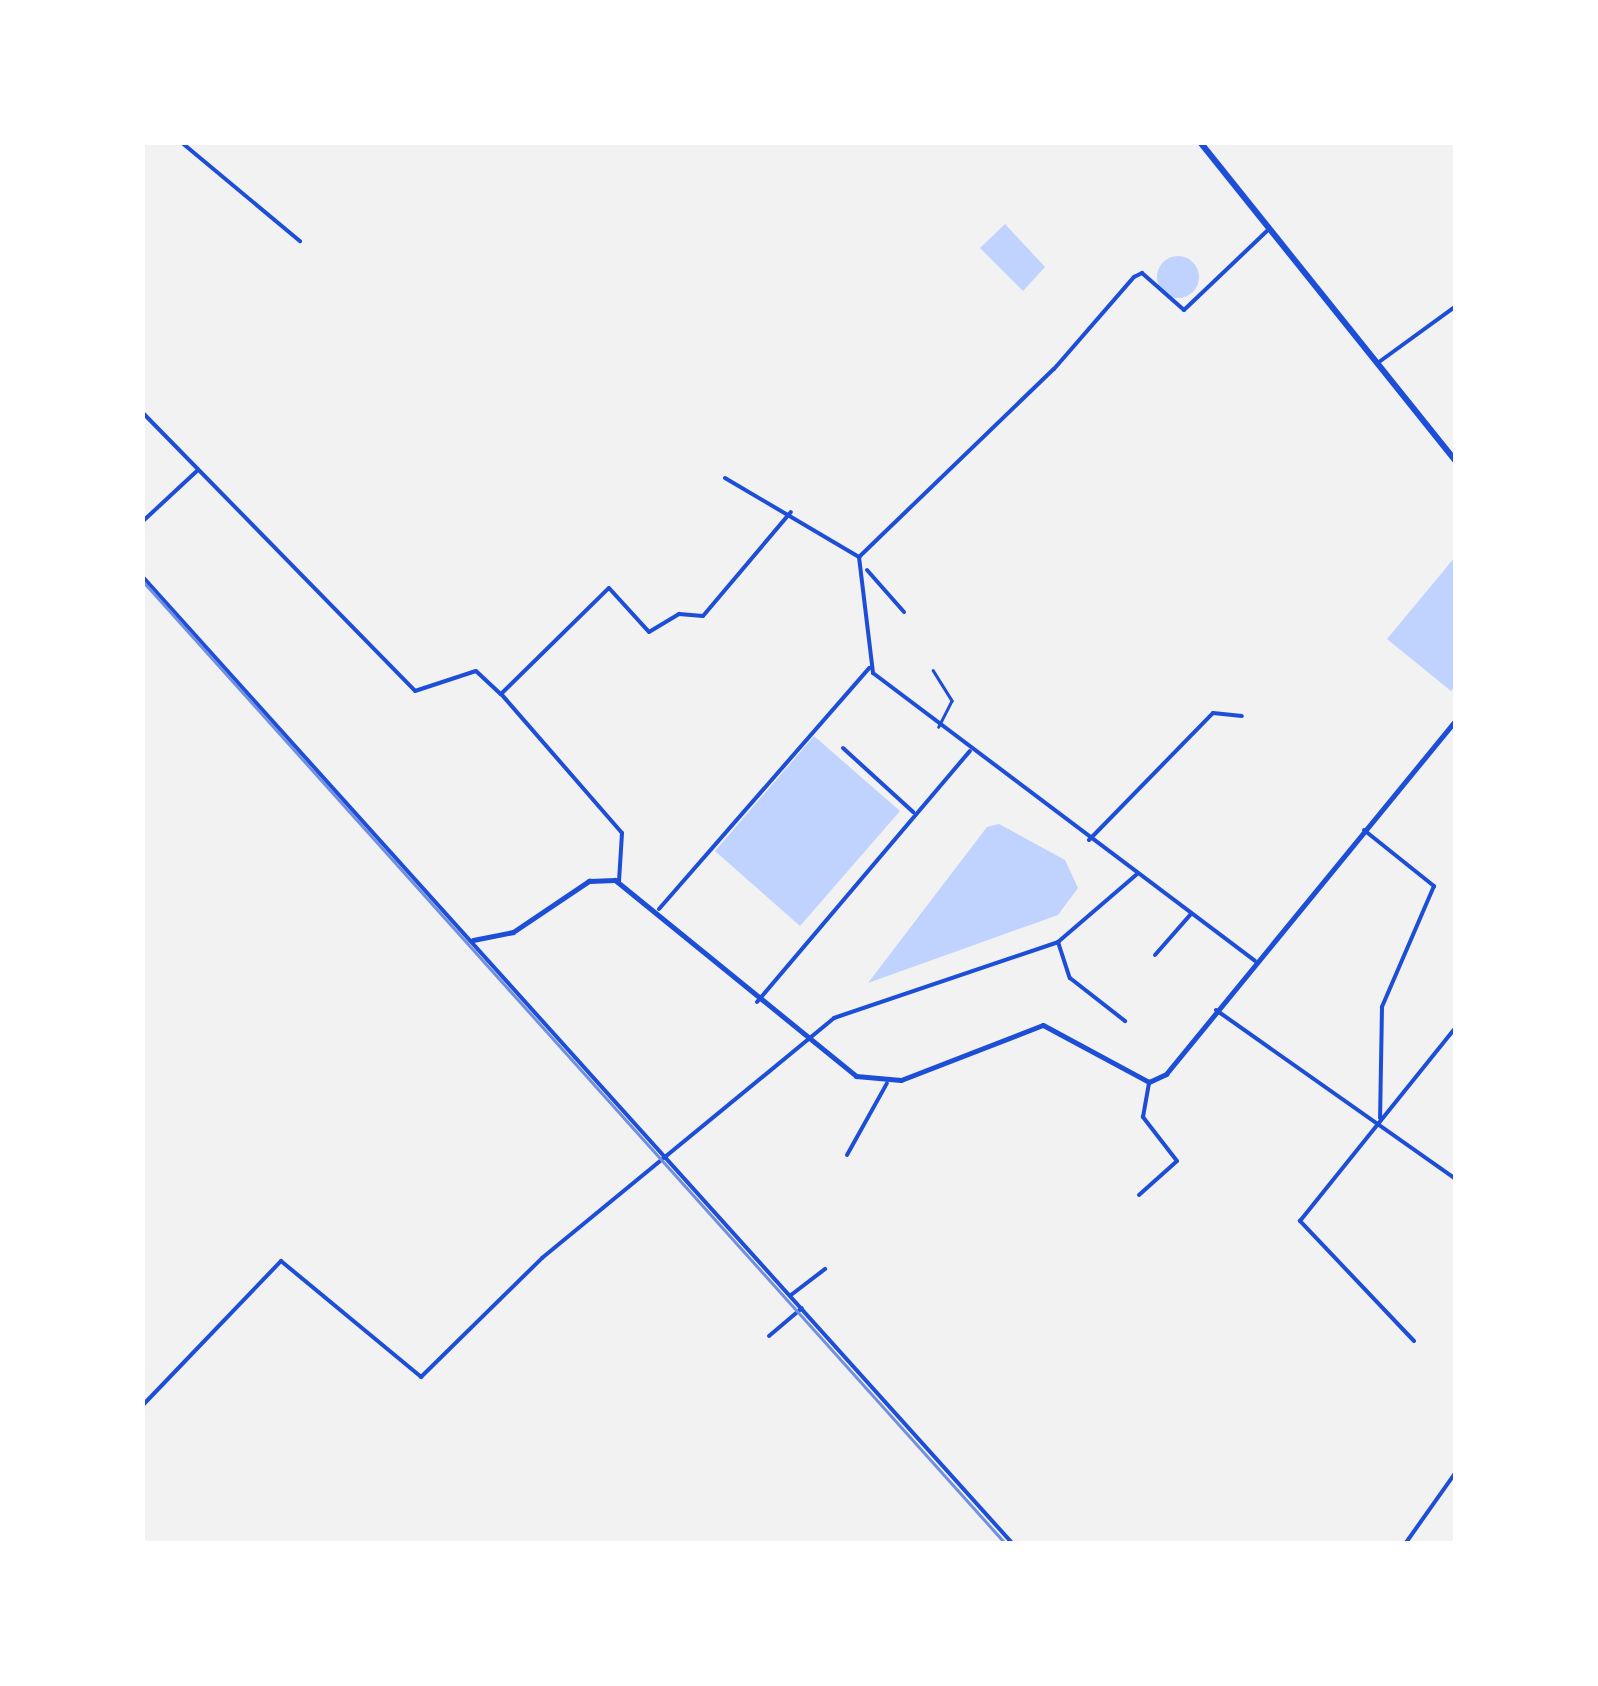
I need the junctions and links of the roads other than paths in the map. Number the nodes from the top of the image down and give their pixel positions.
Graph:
1 (182, 142) edge
2 (1200, 142) edge
3 (1269, 229) junction
4 (300, 241) dead end
5 (1456, 306) edge
6 (1376, 364) junction
7 (142, 412) edge
8 (1456, 462) edge
9 (198, 470) junction
10 (725, 478) dead end
11 (791, 512) junction
12 (142, 522) edge
13 (864, 555) junction
14 (868, 570) junction
15 (142, 576) edge
16 (904, 612) dead end
17 (870, 668) junction
18 (933, 670) dead end
19 (501, 694) junction
20 (1242, 716) dead end
21 (1456, 720) edge
22 (939, 727) junction
23 (842, 748) dead end
24 (970, 751) junction
25 (913, 812) junction
26 (1364, 830) junction
27 (1089, 840) junction
28 (1138, 874) junction
29 (619, 881) junction
30 (658, 909) junction
31 (1191, 914) junction
32 (474, 940) junction
33 (1058, 942) junction
34 (1155, 955) dead end
35 (1255, 962) junction
36 (757, 1002) junction
37 (1216, 1010) junction
38 (1125, 1021) dead end
39 (1456, 1027) edge
40 (805, 1043) junction
41 (887, 1082) junction
42 (1149, 1082) junction
43 (1380, 1118) junction
44 (847, 1155) dead end
45 (669, 1157) junction
46 (1456, 1179) edge
47 (1139, 1195) dead end
48 (824, 1269) dead end
49 (791, 1294) junction
50 (802, 1308) junction
51 (768, 1336) dead end
52 (1414, 1341) dead end
53 (142, 1406) edge
54 (1456, 1472) edge
55 (1013, 1544) edge
56 (1405, 1544) edge

1 - 4 street
2 - 3 highway
3 - 6 highway
3 - 13 street
5 - 6 street
6 - 8 highway
7 - 9 street
9 - 12 street
9 - 19 street
10 - 11 street
11 - 13 street
11 - 19 street
13 - 14 street
14 - 16 street
14 - 17 street
15 - 32 street
17 - 22 street
17 - 30 street
18 - 22 lane
19 - 29 street
20 - 27 street
21 - 26 street
22 - 24 street
23 - 25 street
24 - 25 street
24 - 27 street
25 - 36 street
26 - 35 street
26 - 43 street
27 - 28 street
28 - 31 street
28 - 33 street
29 - 30 street
29 - 32 street
30 - 36 street
31 - 34 street
31 - 35 street
32 - 45 street
33 - 38 street
33 - 40 street
35 - 37 street
36 - 40 street
37 - 42 street
37 - 43 street
39 - 43 street
40 - 41 street
40 - 45 street
41 - 42 street
41 - 44 street
42 - 47 street
43 - 46 street
43 - 52 street
45 - 49 street
45 - 53 street
48 - 49 street
49 - 50 street
50 - 51 street
50 - 55 street
54 - 56 street

